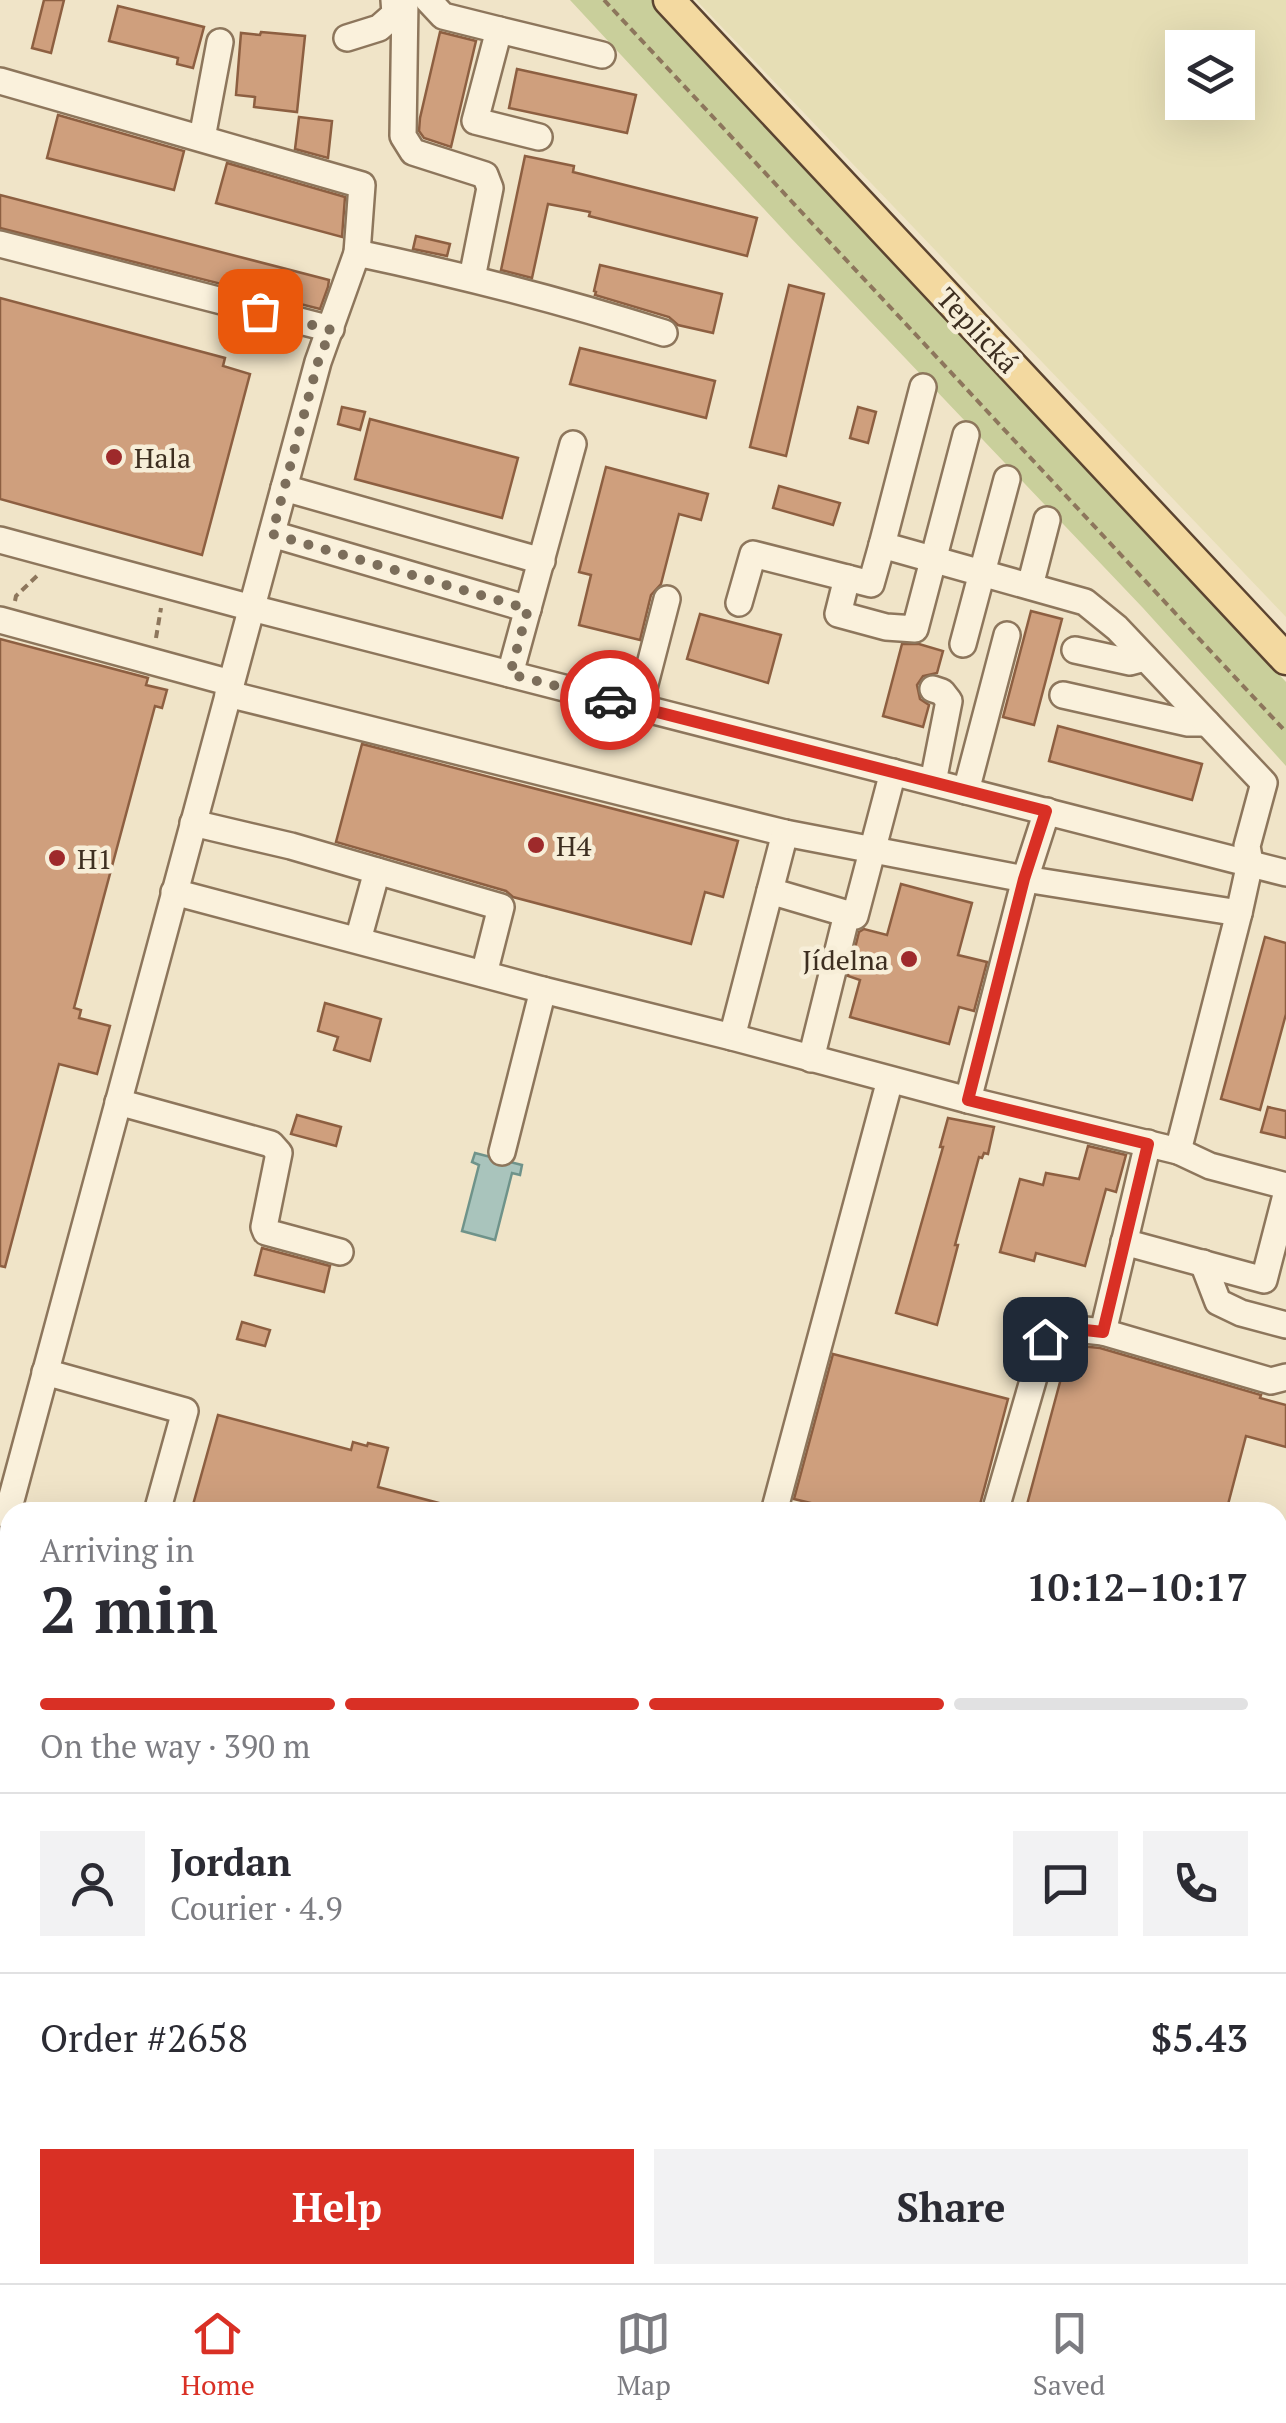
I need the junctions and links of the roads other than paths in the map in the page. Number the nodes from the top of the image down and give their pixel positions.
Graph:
1 (394, 0) edge
2 (405, 0) edge
3 (428, 0) edge
4 (669, 0) edge
5 (498, 30) junction
6 (348, 38) dead end
7 (220, 42) dead end
8 (602, 55) dead end
9 (0, 81) edge
10 (539, 137) dead end
11 (202, 138) junction
12 (0, 244) edge
13 (357, 253) junction
14 (473, 273) dead end
15 (331, 330) junction
16 (664, 333) dead end
17 (922, 387) dead end
18 (966, 435) dead end
19 (574, 444) dead end
20 (1006, 479) dead end
21 (284, 488) junction
22 (1047, 520) dead end
23 (272, 534) junction
24 (0, 540) edge
25 (882, 544) junction
26 (934, 559) junction
27 (542, 561) junction
28 (982, 573) junction
29 (847, 578) junction
30 (1030, 586) junction
31 (667, 600) dead end
32 (739, 603) dead end
33 (252, 608) junction
34 (528, 609) junction
35 (5, 621) edge
36 (1006, 634) dead end
37 (963, 644) dead end
38 (1074, 650) dead end
39 (1145, 658) junction
40 (1286, 660) edge
41 (510, 674) junction
42 (230, 689) junction
43 (934, 689) dead end
44 (1064, 696) dead end
45 (638, 707) junction
46 (1207, 723) junction
47 (892, 772) junction
48 (932, 782) junction
49 (966, 790) junction
50 (1046, 811) junction
51 (193, 823) junction
52 (785, 832) junction
53 (873, 850) junction
54 (1250, 863) junction
55 (378, 871) junction
56 (1286, 873) edge
57 (1024, 879) junction
58 (174, 892) junction
59 (770, 892) junction
60 (847, 914) junction
61 (1239, 914) junction
62 (358, 940) junction
63 (484, 974) junction
64 (543, 990) junction
65 (732, 1036) junction
66 (812, 1058) junction
67 (890, 1080) junction
68 (968, 1100) junction
69 (118, 1102) junction
70 (1148, 1144) junction
71 (1178, 1151) junction
72 (502, 1152) dead end
73 (1286, 1186) edge
74 (1286, 1195) edge
75 (1124, 1242) junction
76 (340, 1252) dead end
77 (1203, 1263) junction
78 (1286, 1325) edge
79 (1103, 1332) junction
80 (45, 1372) junction
81 (1281, 1383) edge
82 (10, 1502) edge
83 (160, 1502) edge
84 (777, 1502) edge
85 (999, 1502) edge

1 - 6 lane
2 - 14 lane
3 - 5 lane
4 - 40 main road, Teplická
5 - 8 lane
5 - 10 lane
7 - 11 lane
9 - 11 lane
11 - 13 lane
12 - 15 lane
13 - 15 lane
13 - 16 lane
15 - 21 lane
17 - 25 lane
18 - 26 lane
19 - 27 lane
20 - 28 lane
21 - 23 lane
21 - 27 lane
22 - 30 lane
23 - 33 lane
23 - 34 lane
24 - 33 lane
25 - 26 lane
25 - 29 lane
26 - 28 lane
26 - 29 lane
27 - 34 lane
28 - 30 lane
28 - 37 lane
29 - 32 lane
30 - 39 lane
31 - 45 lane
33 - 41 lane
33 - 42 lane
34 - 41 lane
35 - 42 lane
36 - 49 lane
38 - 39 lane
39 - 46 lane
41 - 45 lane
42 - 51 lane
42 - 52 lane
43 - 48 lane
44 - 46 lane
45 - 47 lane
46 - 54 lane
47 - 48 lane
47 - 53 lane
48 - 49 lane
49 - 50 lane
50 - 54 lane
50 - 57 lane
51 - 55 lane
51 - 58 lane
52 - 53 lane
52 - 59 lane
53 - 57 lane
53 - 60 lane
54 - 56 lane
54 - 61 lane
55 - 62 lane
55 - 63 lane
57 - 61 lane
57 - 68 lane
58 - 62 lane
58 - 69 lane
59 - 60 lane
59 - 65 lane
60 - 66 lane
61 - 71 lane
62 - 63 lane
63 - 64 lane
64 - 65 lane
64 - 72 lane
65 - 66 lane
66 - 67 lane
67 - 68 lane
67 - 84 lane
68 - 70 lane
69 - 76 lane
69 - 80 lane
70 - 71 lane
70 - 75 lane
71 - 73 lane
74 - 77 lane
75 - 77 lane
75 - 79 lane
77 - 78 lane
79 - 81 lane
79 - 85 lane
80 - 82 lane
80 - 83 lane

